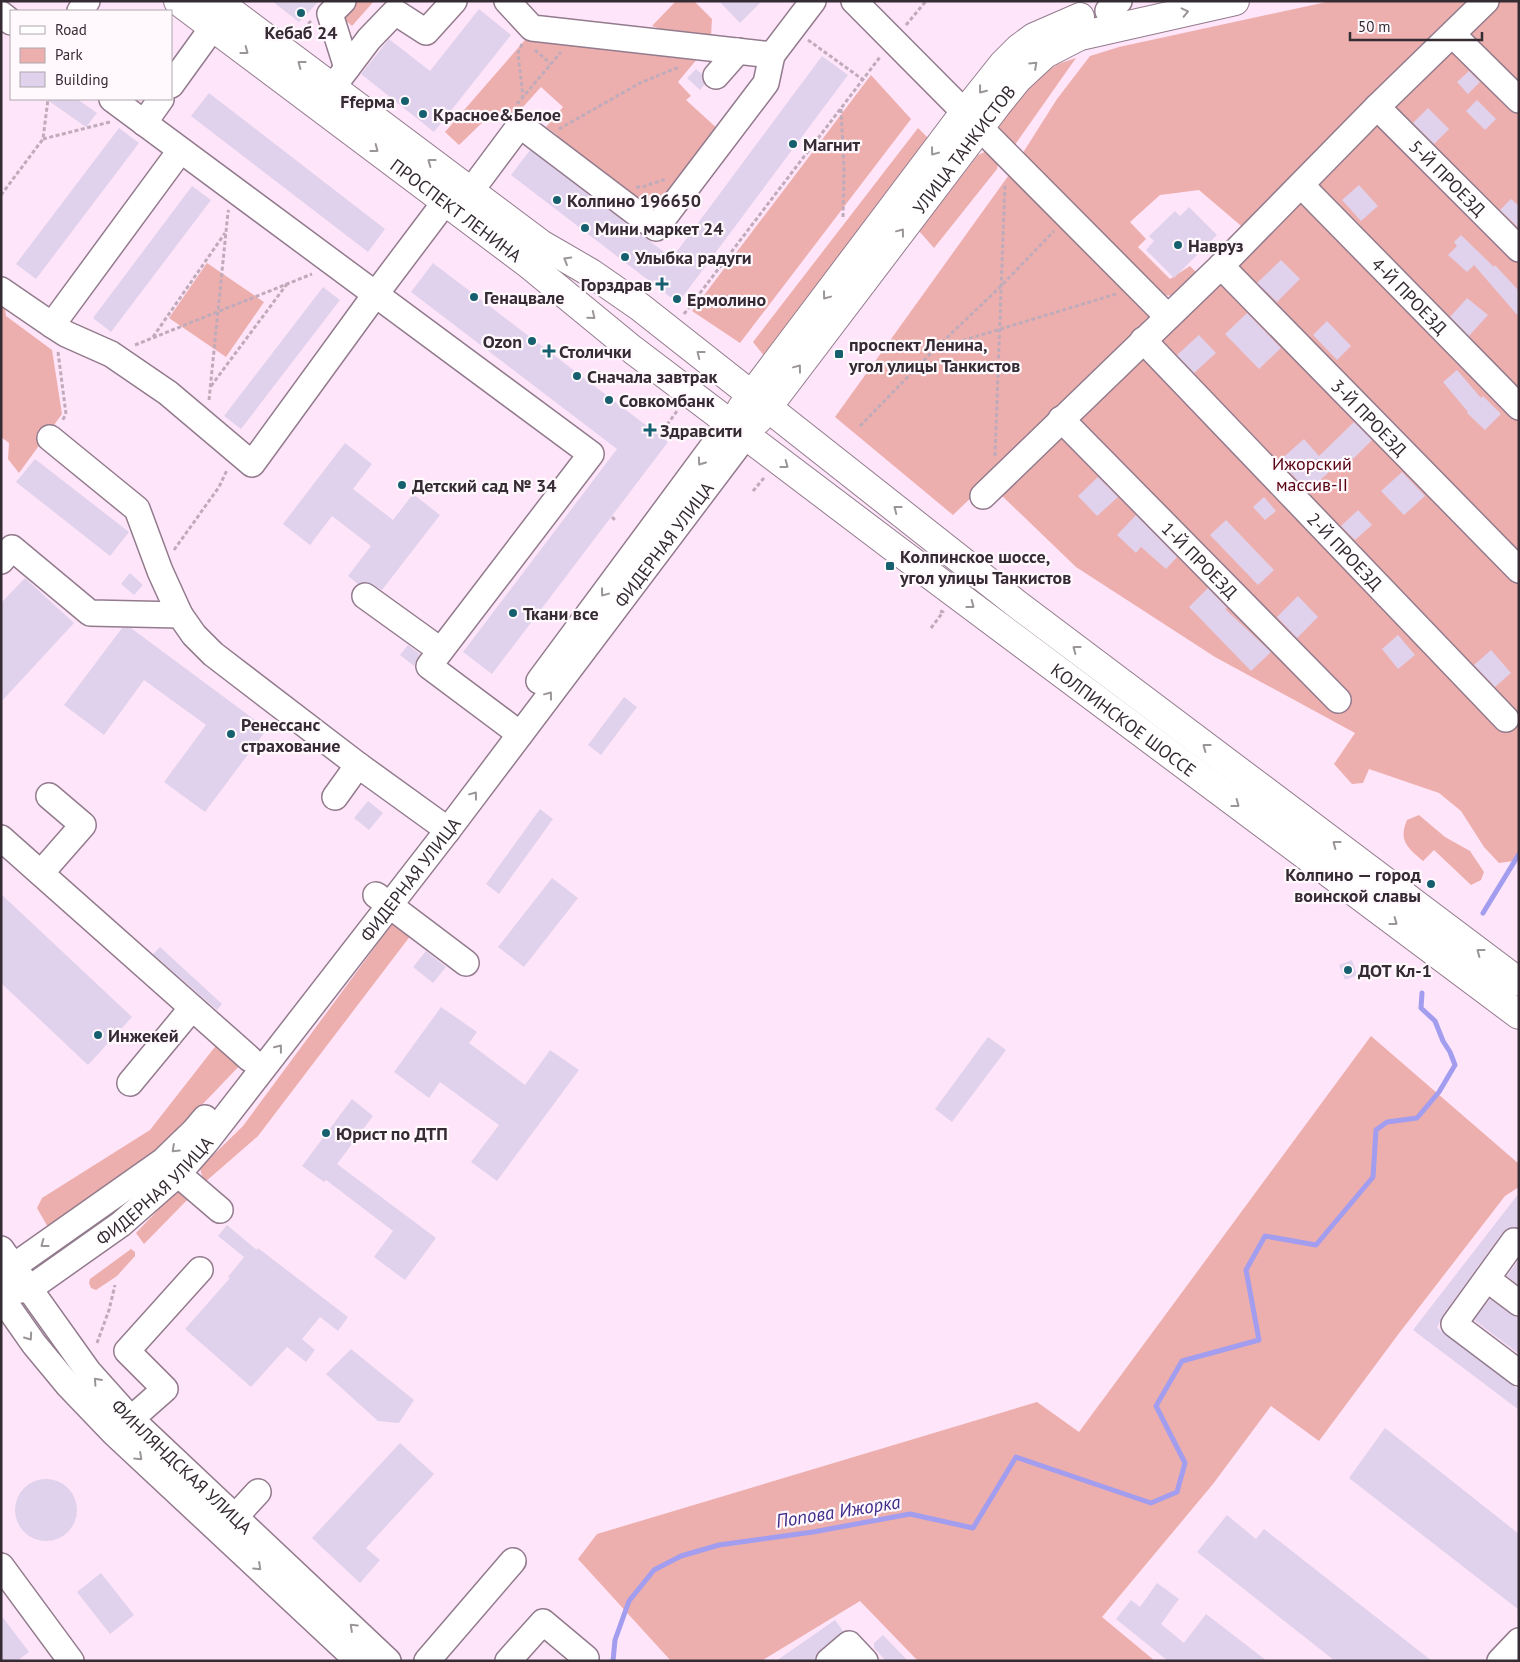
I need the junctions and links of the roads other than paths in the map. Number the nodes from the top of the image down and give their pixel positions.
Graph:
1 (178, 1) edge
2 (343, 1) edge
3 (454, 1) edge
4 (506, 1) edge
5 (813, 1) edge
6 (854, 1) edge
7 (1150, 1) edge
8 (1235, 1) edge
9 (1486, 1) edge
10 (1114, 6) edge
11 (215, 14) edge
12 (1453, 35) junction
13 (738, 51) junction
14 (772, 54) junction
15 (716, 76) dead end
16 (339, 78) junction
17 (172, 83) edge
18 (113, 100) edge
19 (160, 100) edge
20 (1519, 100) edge
21 (1377, 107) junction
22 (139, 119) junction
23 (972, 120) junction
24 (180, 151) junction
25 (1301, 185) junction
26 (470, 192) junction
27 (445, 202) junction
28 (1519, 248) edge
29 (1221, 266) junction
30 (1, 290) edge
31 (375, 295) junction
32 (1168, 317) junction
33 (59, 330) junction
34 (1143, 340) junction
35 (760, 401) junction
36 (1519, 408) edge
37 (1061, 420) junction
38 (738, 429) junction
39 (50, 438) road end
40 (989, 490) road end
41 (1, 561) edge
42 (1519, 570) edge
43 (365, 596) dead end
44 (180, 615) junction
45 (440, 650) junction
46 (1338, 700) dead end
47 (1506, 719) dead end
48 (513, 729) junction
49 (358, 765) junction
50 (49, 796) dead end
51 (335, 797) dead end
52 (441, 824) junction
53 (1, 838) edge
54 (41, 873) junction
55 (383, 900) junction
56 (466, 963) dead end
57 (1519, 982) edge
58 (192, 1008) junction
59 (1519, 1015) edge
60 (250, 1059) junction
61 (130, 1083) dead end
62 (178, 1174) junction
63 (220, 1210) dead end
64 (1519, 1244) edge
65 (7, 1258) edge
66 (200, 1270) dead end
67 (1487, 1279) junction
68 (1, 1288) edge
69 (29, 1289) junction
70 (1, 1293) edge
71 (1, 1297) edge
72 (1519, 1303) edge
73 (1519, 1373) edge
74 (131, 1419) junction
75 (258, 1492) dead end
76 (235, 1517) junction
77 (513, 1561) dead end
78 (1, 1566) edge
79 (1519, 1641) edge
80 (586, 1658) dead end
81 (71, 1661) edge
82 (358, 1661) edge
83 (388, 1661) edge
84 (427, 1661) edge
85 (508, 1661) edge
86 (829, 1661) edge
87 (865, 1661) edge
88 (1500, 1661) edge

1 - 11 main road, ПРОСПЕКТ ЛЕНИНА
2 - 16 street
3 - 16 street
4 - 13 street
5 - 14 street
6 - 23 street
7 - 10 main road, УЛИЦА ТАНКИСТОВ
23 -> 8 main road, УЛИЦА ТАНКИСТОВ
9 - 12 street
10 -> 23 main road, УЛИЦА ТАНКИСТОВ
16 -> 11 main road, ПРОСПЕКТ ЛЕНИНА
11 - 17 street
11 -> 27 main road, ПРОСПЕКТ ЛЕНИНА
12 - 20 street
12 - 21 street
13 - 14 street
13 - 15 street
14 - 26 street
26 -> 16 main road, ПРОСПЕКТ ЛЕНИНА
18 - 22 street
19 - 22 street
21 - 25 street
21 - 28 street, 5-Й ПРОЕЗД
22 - 24 street
23 - 32 street
23 - 35 main road, УЛИЦА ТАНКИСТОВ
24 - 31 street
24 - 33 street
25 - 29 street
25 - 36 street, 4-Й ПРОЕЗД
35 -> 26 main road, ПРОСПЕКТ ЛЕНИНА
27 - 31 street
27 -> 38 main road, ПРОСПЕКТ ЛЕНИНА
29 - 32 street
29 - 42 street, 3-Й ПРОЕЗД
30 - 33 street
31 - 33 street
31 - 45 street
32 - 34 street
34 - 37 street
34 - 47 street, 2-Й ПРОЕЗД
35 - 38 main road, ФИДЕРНАЯ УЛИЦА
57 -> 35 main road, КОЛПИНСКОЕ ШОССЕ
37 - 40 street
37 - 46 street, 1-Й ПРОЕЗД
38 - 48 street, ФИДЕРНАЯ УЛИЦА
38 -> 59 main road, КОЛПИНСКОЕ ШОССЕ
39 - 44 street
41 - 44 street
43 - 45 street
44 - 49 street
45 - 48 street
48 - 52 street, ФИДЕРНАЯ УЛИЦА
49 - 51 street
49 - 52 street
50 - 54 street
52 - 55 street, ФИДЕРНАЯ УЛИЦА
53 - 54 street
54 - 58 street
55 - 56 street
55 - 60 street, ФИДЕРНАЯ УЛИЦА
62 -> 55 street, ФИДЕРНАЯ УЛИЦА
58 - 60 street
58 - 61 street
60 -> 65 street, ФИДЕРНАЯ УЛИЦА
62 - 63 street
62 - 69 street, ФИДЕРНАЯ УЛИЦА
64 - 67 street
65 - 68 street, ФИДЕРНАЯ УЛИЦА
65 - 69 street, ФИНЛЯНДСКАЯ УЛИЦА
66 - 74 street
67 - 72 street
67 - 73 street
69 - 70 street, ФИДЕРНАЯ УЛИЦА
74 -> 69 street, ФИНЛЯНДСКАЯ УЛИЦА
71 -> 82 street, ФИНЛЯНДСКАЯ УЛИЦА
74 - 76 street, ФИНЛЯНДСКАЯ УЛИЦА
75 - 76 street
83 -> 76 street, ФИНЛЯНДСКАЯ УЛИЦА
77 - 84 street
78 - 81 street
79 - 88 street
80 - 85 street
86 - 87 street

